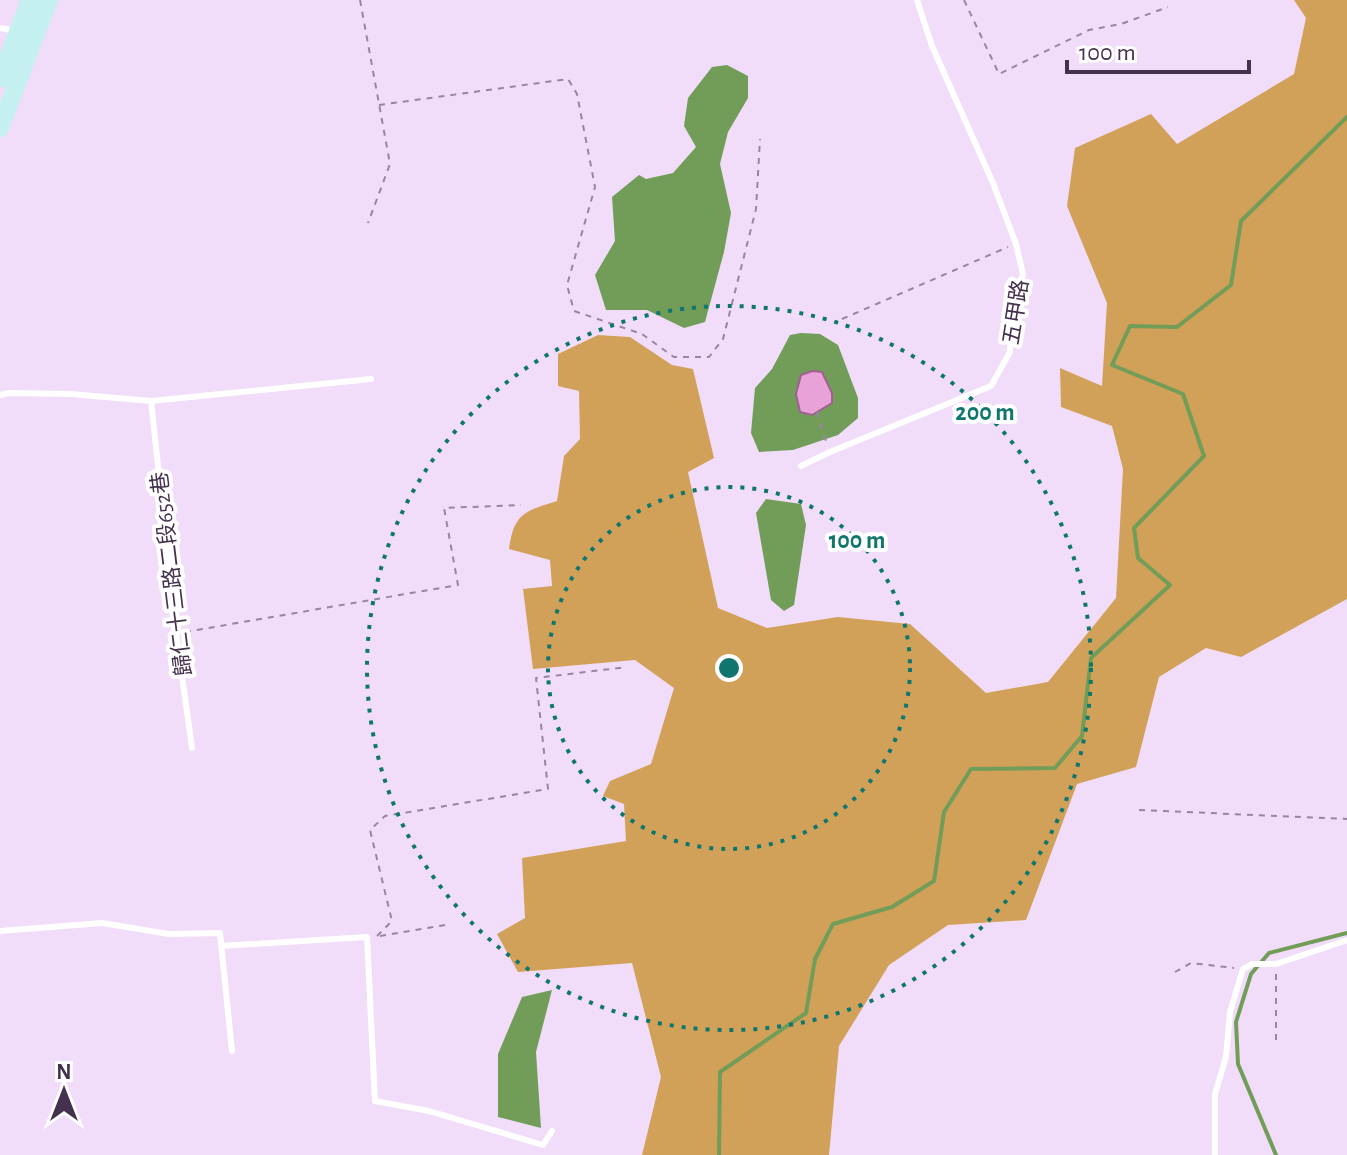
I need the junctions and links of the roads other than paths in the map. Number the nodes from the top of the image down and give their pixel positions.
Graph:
1 (30, 0) edge
2 (49, 0) edge
3 (917, 0) edge
4 (18, 32) edge
5 (0, 79) edge
6 (0, 128) edge
7 (371, 379) dead end
8 (0, 395) edge
9 (151, 401) junction
10 (801, 466) dead end
11 (192, 748) dead end
12 (0, 931) edge
13 (1347, 940) edge
14 (221, 946) junction
15 (232, 1051) dead end
16 (552, 1131) dead end
17 (1215, 1155) edge

1 - 4 street
2 - 4 street
3 - 10 lane, 五甲路
4 - 5 street
4 - 6 street
7 - 9 lane
8 - 9 lane
9 - 11 lane, 歸仁十三路二段652巷
12 - 14 lane
13 - 17 lane
14 - 15 lane
14 - 16 lane

